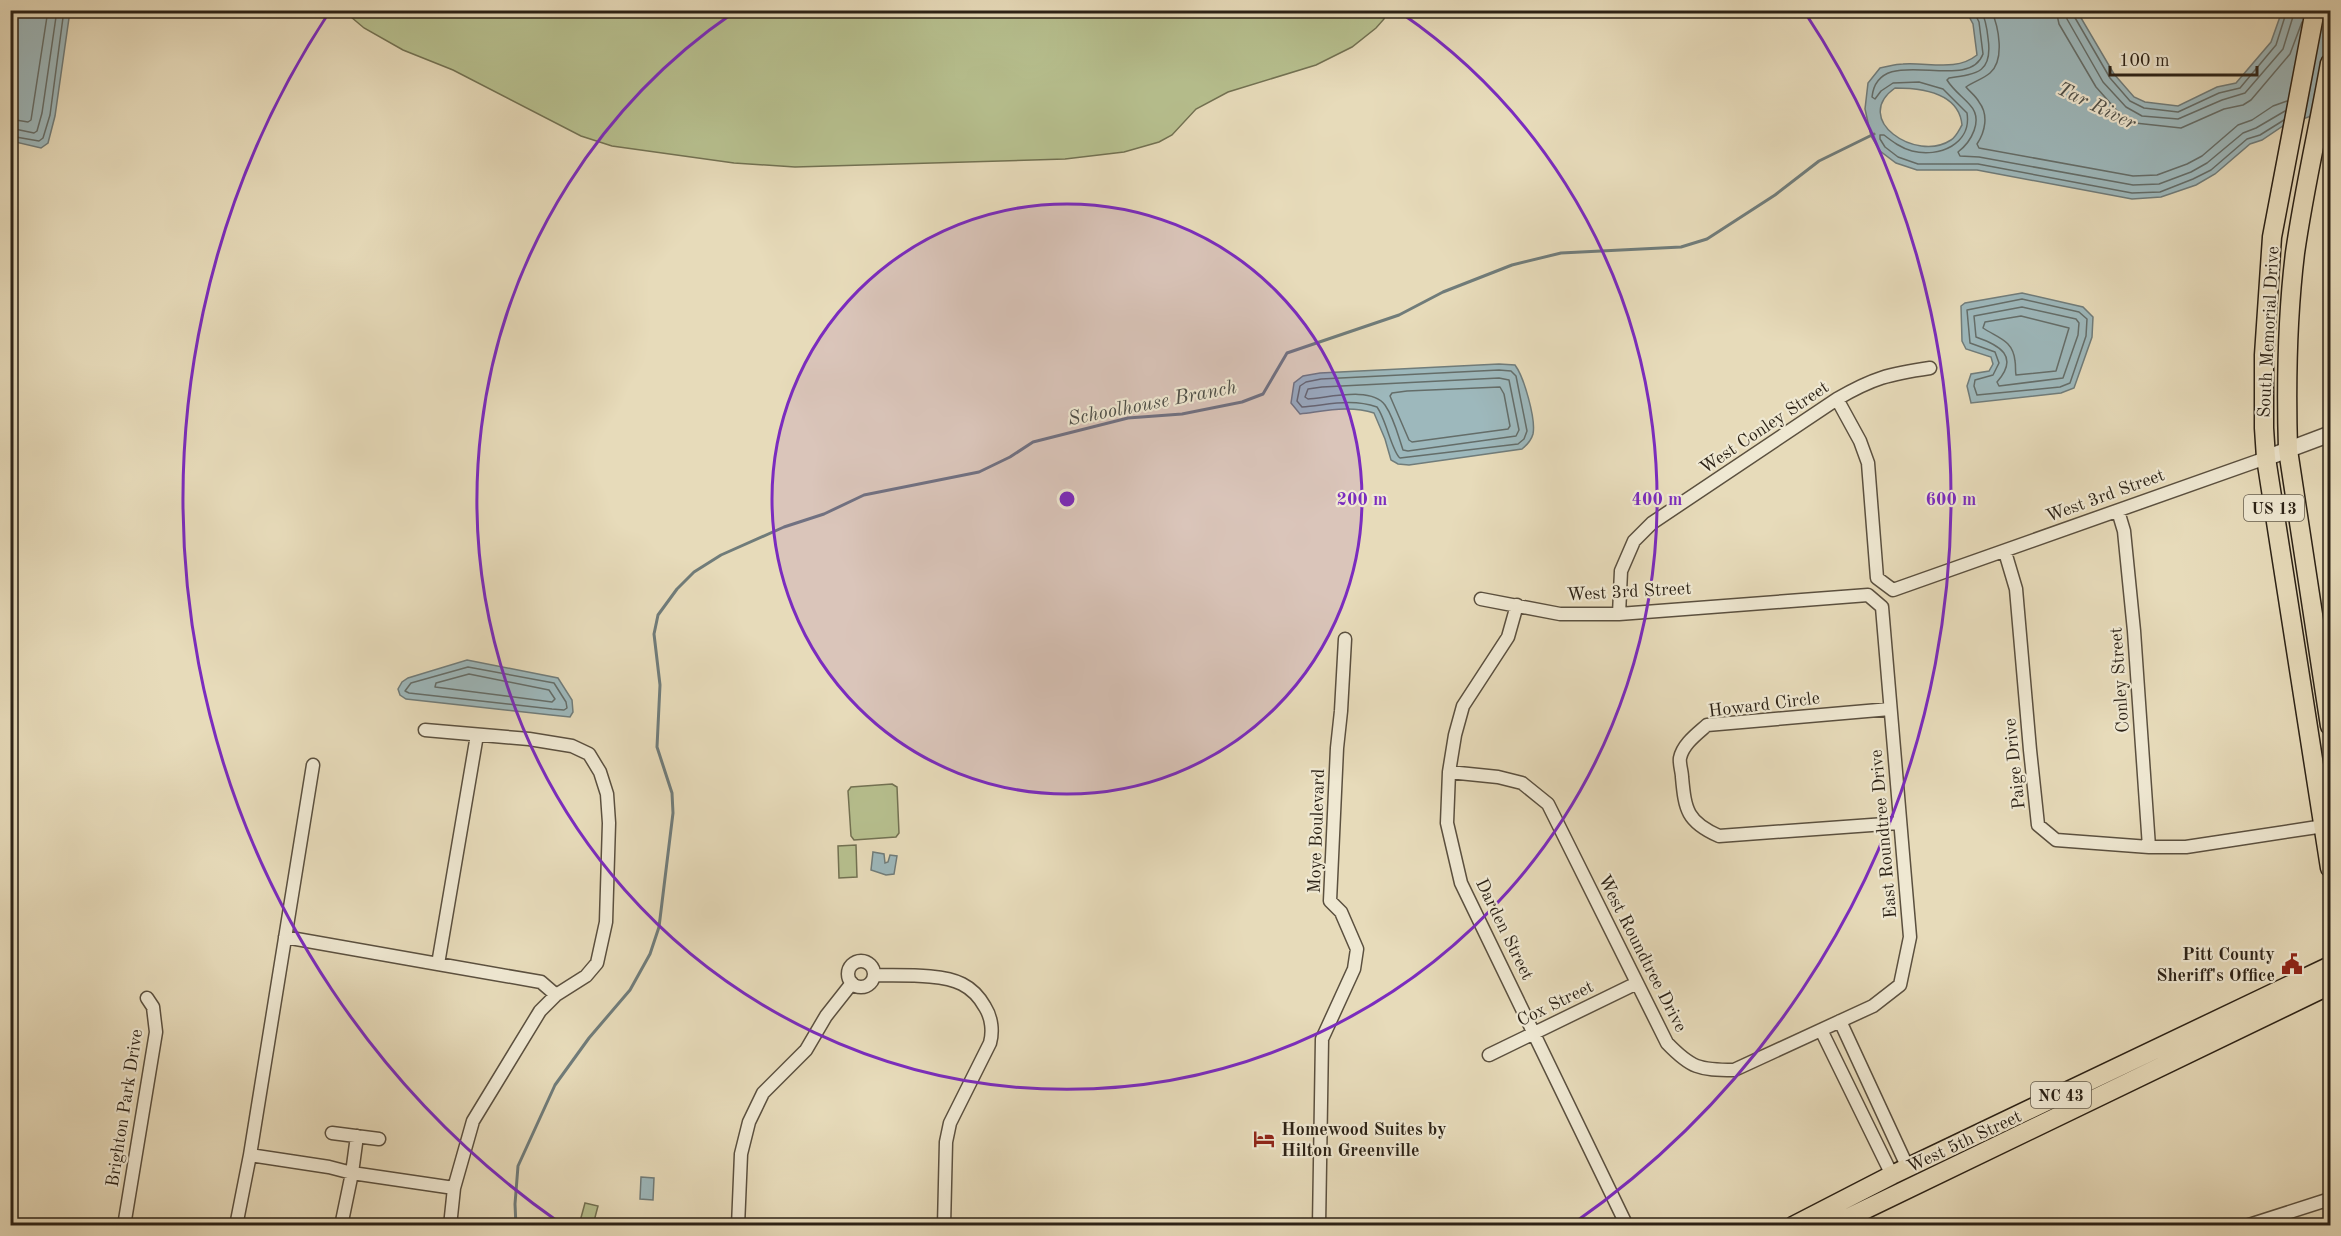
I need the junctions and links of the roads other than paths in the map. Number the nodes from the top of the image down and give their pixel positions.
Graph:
1 (2315, 10) edge
2 (2331, 63) edge
3 (1930, 368) dead end
4 (1837, 399) junction
5 (2331, 434) edge
6 (2288, 450) junction
7 (2266, 458) junction
8 (2118, 511) junction
9 (2005, 552) junction
10 (1481, 599) dead end
11 (1517, 605) junction
12 (1882, 607) joint
13 (1619, 614) junction
14 (1345, 639) dead end
15 (1890, 709) junction
16 (2331, 726) edge
17 (425, 730) dead end
18 (477, 735) junction
19 (313, 765) dead end
20 (1449, 772) junction
21 (1899, 822) junction
22 (2324, 826) junction
23 (2149, 847) junction
24 (2331, 868) edge
25 (285, 937) junction
26 (438, 964) junction
27 (2331, 966) edge
28 (874, 975) junction
29 (852, 983) junction
30 (1637, 983) junction
31 (2331, 985) edge
32 (556, 995) junction
33 (147, 998) dead end
34 (1839, 1021) junction
35 (1821, 1030) junction
36 (1535, 1033) junction
37 (1489, 1054) dead end
38 (332, 1133) dead end
39 (357, 1136) junction
40 (379, 1139) dead end
41 (250, 1155) junction
42 (1900, 1171) junction
43 (352, 1173) junction
44 (454, 1188) junction
45 (2331, 1199) edge
46 (1837, 1224) edge
47 (1795, 1225) edge
48 (124, 1226) edge
49 (236, 1226) edge
50 (341, 1226) edge
51 (450, 1226) edge
52 (738, 1226) edge
53 (944, 1226) edge
54 (1319, 1226) edge
55 (1626, 1226) edge
56 (1816, 1226) edge
57 (2246, 1226) edge

1 - 7 main road, South Memorial Drive / US 13
2 - 6 main road, South Memorial Drive / US 13
3 - 4 street, West Conley Street
4 - 9 street, West 3rd Street
4 - 13 street, West Conley Street
5 - 6 street, West 3rd Street
6 - 7 street, West 3rd Street
6 - 16 main road, South Memorial Drive / US 13
7 - 8 street, West 3rd Street
7 - 22 main road, South Memorial Drive / US 13
8 - 9 street, West 3rd Street
8 - 23 street, Conley Street
9 - 23 street, Paige Drive
10 - 11 street, West 3rd Street
11 - 13 street, West 3rd Street
11 - 20 street, Darden Street
12 - 13 street, West 3rd Street
12 - 15 street, East Roundtree Drive
14 - 54 street, Moye Boulevard
15 - 21 street, East Roundtree Drive
15 - 21 street, Howard Circle
17 - 18 street
18 - 26 street
18 - 32 street
19 - 25 street
20 - 30 street, West Roundtree Drive
20 - 36 street, Darden Street
21 - 34 street, East Roundtree Drive
22 - 23 street, Paige Drive
22 - 24 main road, South Memorial Drive / US 13
25 - 26 street
25 - 41 street
26 - 32 street
27 - 42 main road, West 5th Street / NC 43
28 - 29 street
28 - 29 street
28 - 53 street
29 - 52 street
30 - 35 street, West Roundtree Drive
30 - 36 street, Cox Street
31 - 46 main road, West 5th Street / NC 43
32 - 44 street
33 - 48 street, Brighton Park Drive
34 - 35 street, West Roundtree Drive
34 - 42 street
35 - 42 street
36 - 37 street, Cox Street
36 - 55 street, Darden Street
38 - 39 street
39 - 40 street
39 - 43 street
41 - 43 street
41 - 49 street
42 - 47 main road, West 5th Street / NC 43
42 - 56 main road
43 - 44 street
43 - 50 street
44 - 51 street
45 - 57 street

